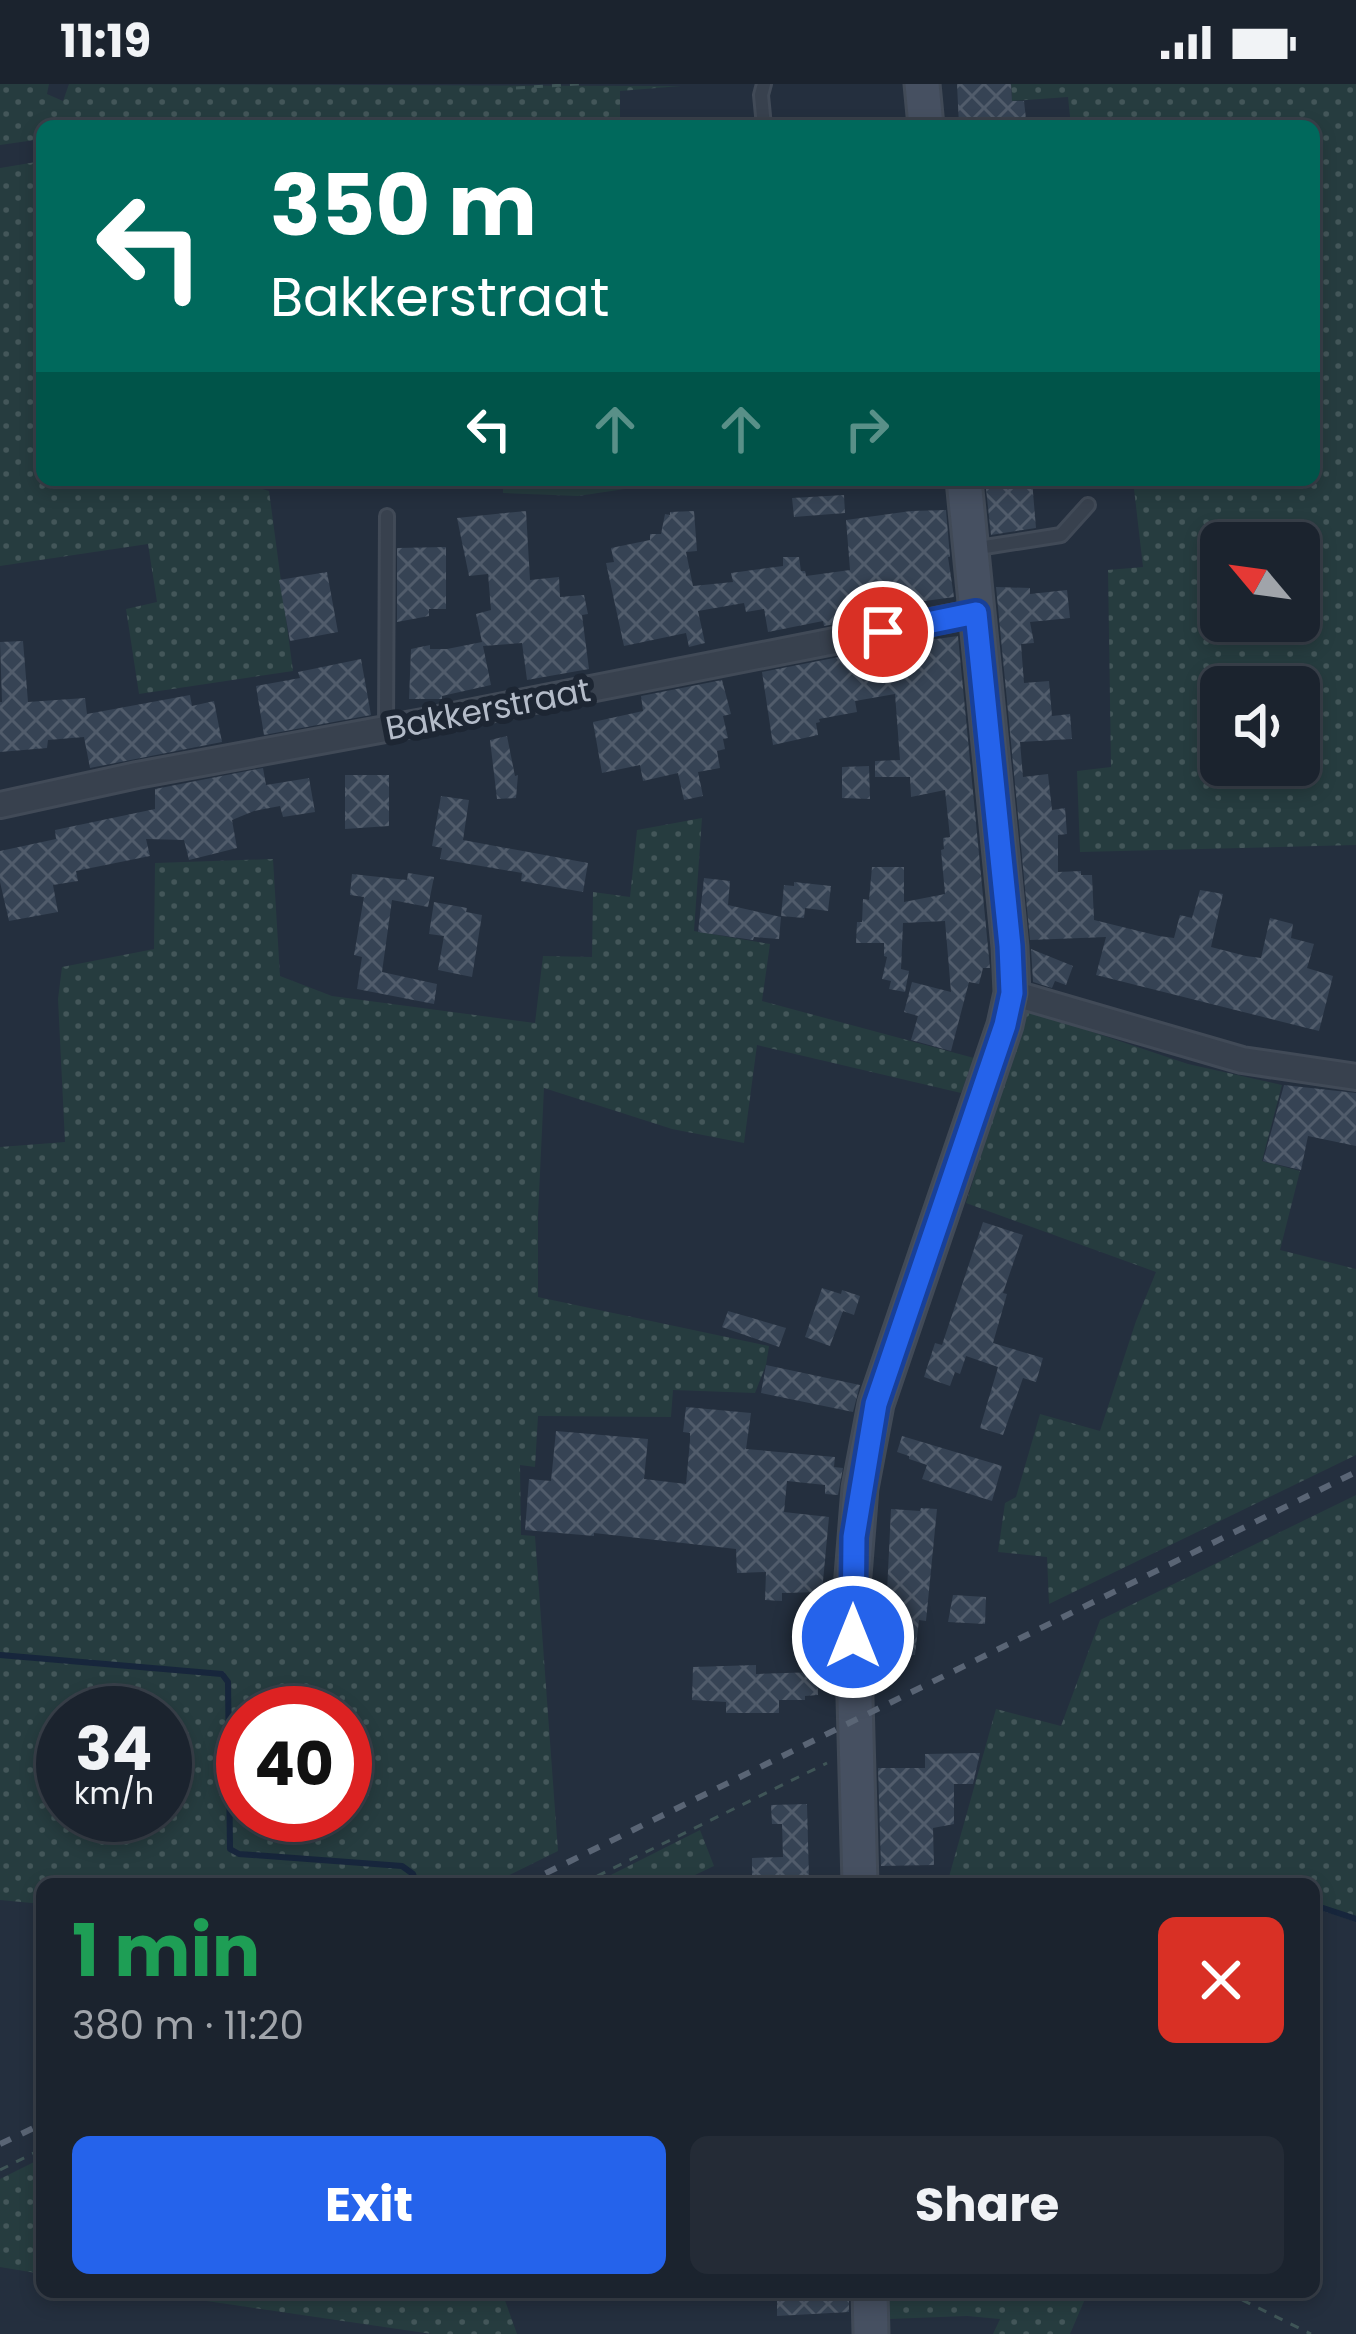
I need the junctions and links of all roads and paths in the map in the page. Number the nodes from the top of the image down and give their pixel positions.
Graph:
1 (579, 84) edge
2 (764, 84) edge
3 (922, 84) edge
4 (516, 88) dead end
5 (763, 120) edge
6 (925, 120) edge
7 (965, 486) edge
8 (1088, 505) dead end
9 (387, 516) dead end
10 (971, 550) junction
11 (976, 613) junction
12 (386, 729) junction
13 (0, 805) edge
14 (1012, 993) junction
15 (1356, 1077) edge
16 (857, 1748) junction
17 (593, 1878) edge
18 (860, 1878) edge
19 (36, 2152) edge
20 (0, 2170) edge
21 (870, 2298) edge
22 (1238, 2298) edge
23 (871, 2334) edge
24 (1311, 2334) edge

1 - 4 path
2 - 5 lane
3 - 6 street
7 - 10 street
8 - 10 lane
9 - 12 lane
10 - 11 street
11 - 12 street, Bakkerstraat
11 - 14 street
12 - 13 street, Bakkerstraat
14 - 15 street
14 - 16 street
16 - 17 path
16 - 18 street
19 - 20 path
21 - 23 street
22 - 24 path

